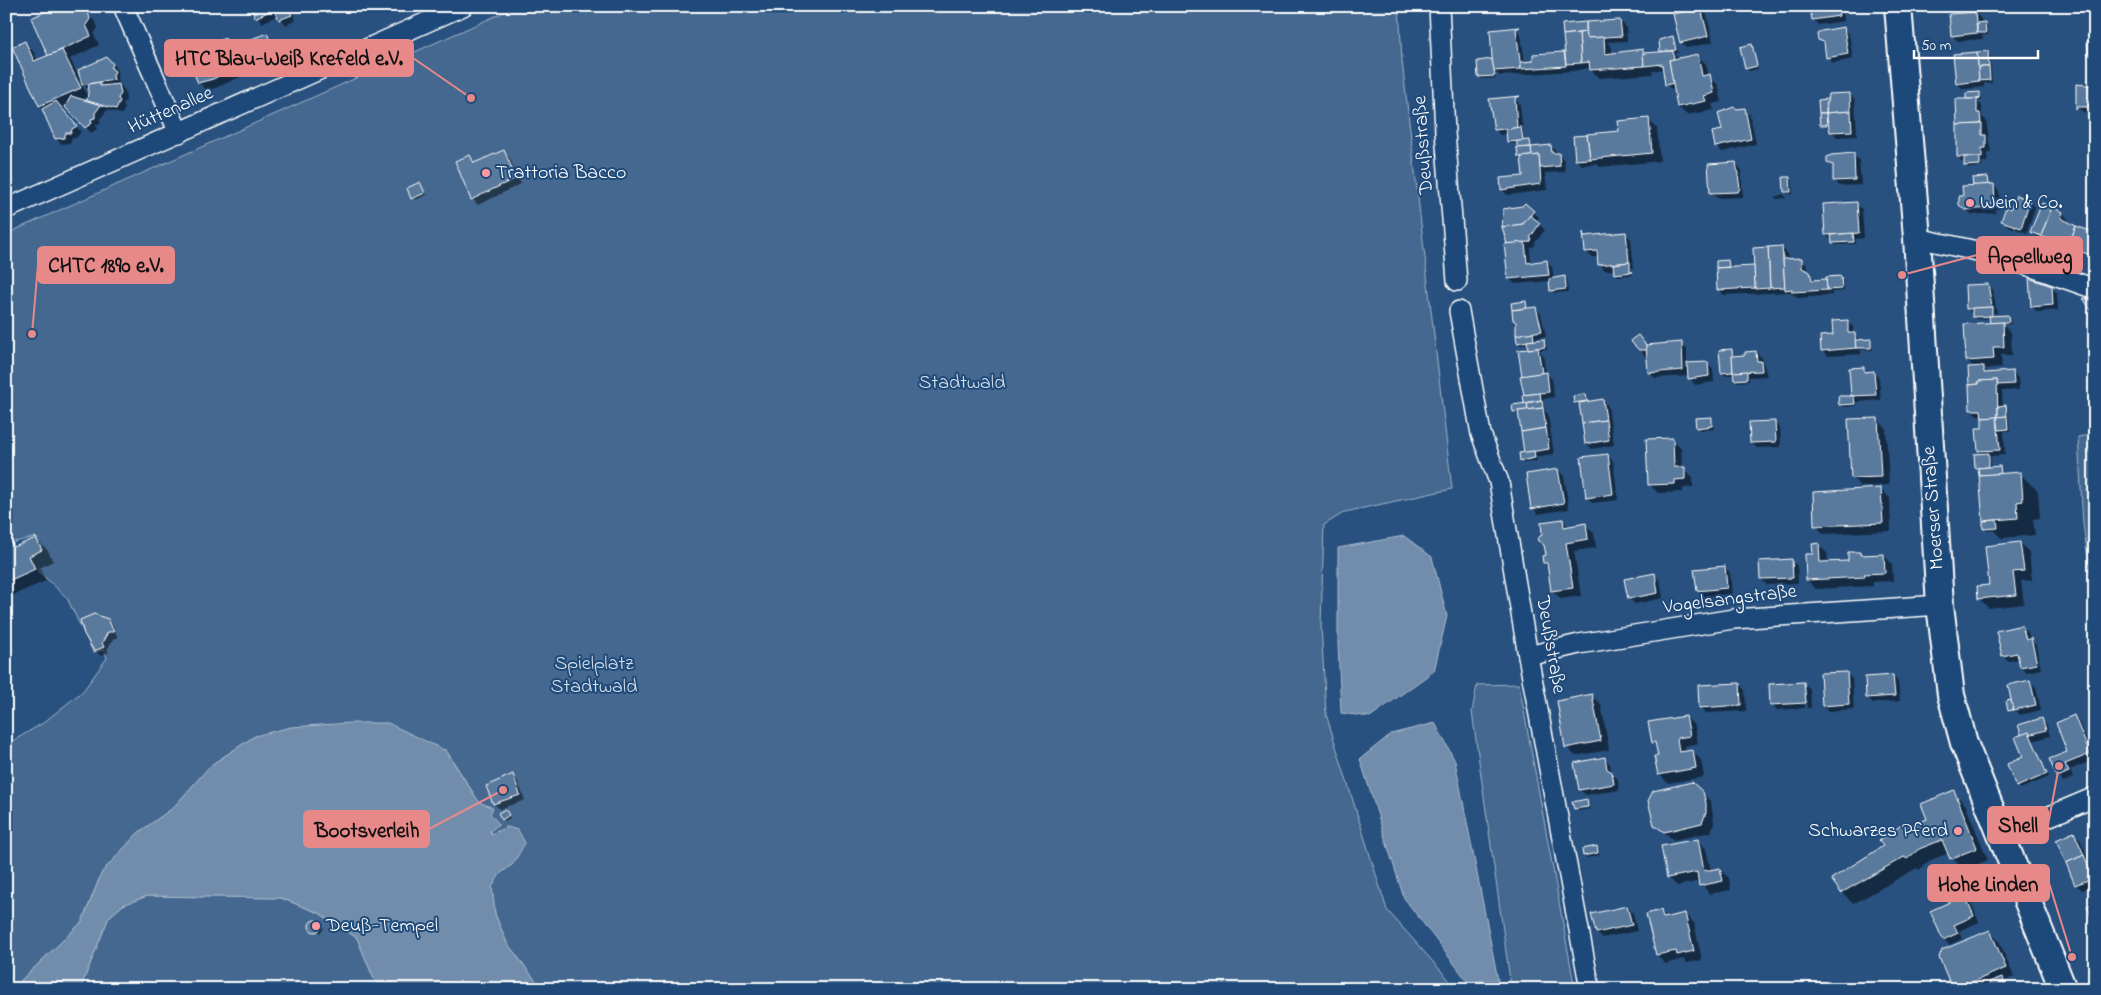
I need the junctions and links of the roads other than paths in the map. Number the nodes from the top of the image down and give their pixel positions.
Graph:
1 (123, 6) edge
2 (463, 6) edge
3 (1439, 6) edge
4 (1898, 6) edge
5 (179, 132) junction
6 (6, 209) edge
7 (1917, 238) junction
8 (1457, 281) dead end
9 (2095, 289) edge
10 (1459, 311) dead end
11 (1940, 605) junction
12 (1528, 656) junction
13 (2095, 797) edge
14 (2000, 837) junction
15 (1590, 989) edge
16 (2063, 989) edge

1 - 5 street
2 - 5 street, Hüttenallee
3 - 8 street, Deußstraße
4 - 7 main road, Moerser Straße
5 - 6 street, Hüttenallee
7 - 9 street
7 - 11 main road, Moerser Straße
10 - 12 street, Deußstraße
11 - 12 street, Vogelsangstraße
11 - 14 main road, Moerser Straße
12 - 15 street, Deußstraße
13 - 14 street
14 - 16 main road, Moerser Straße

